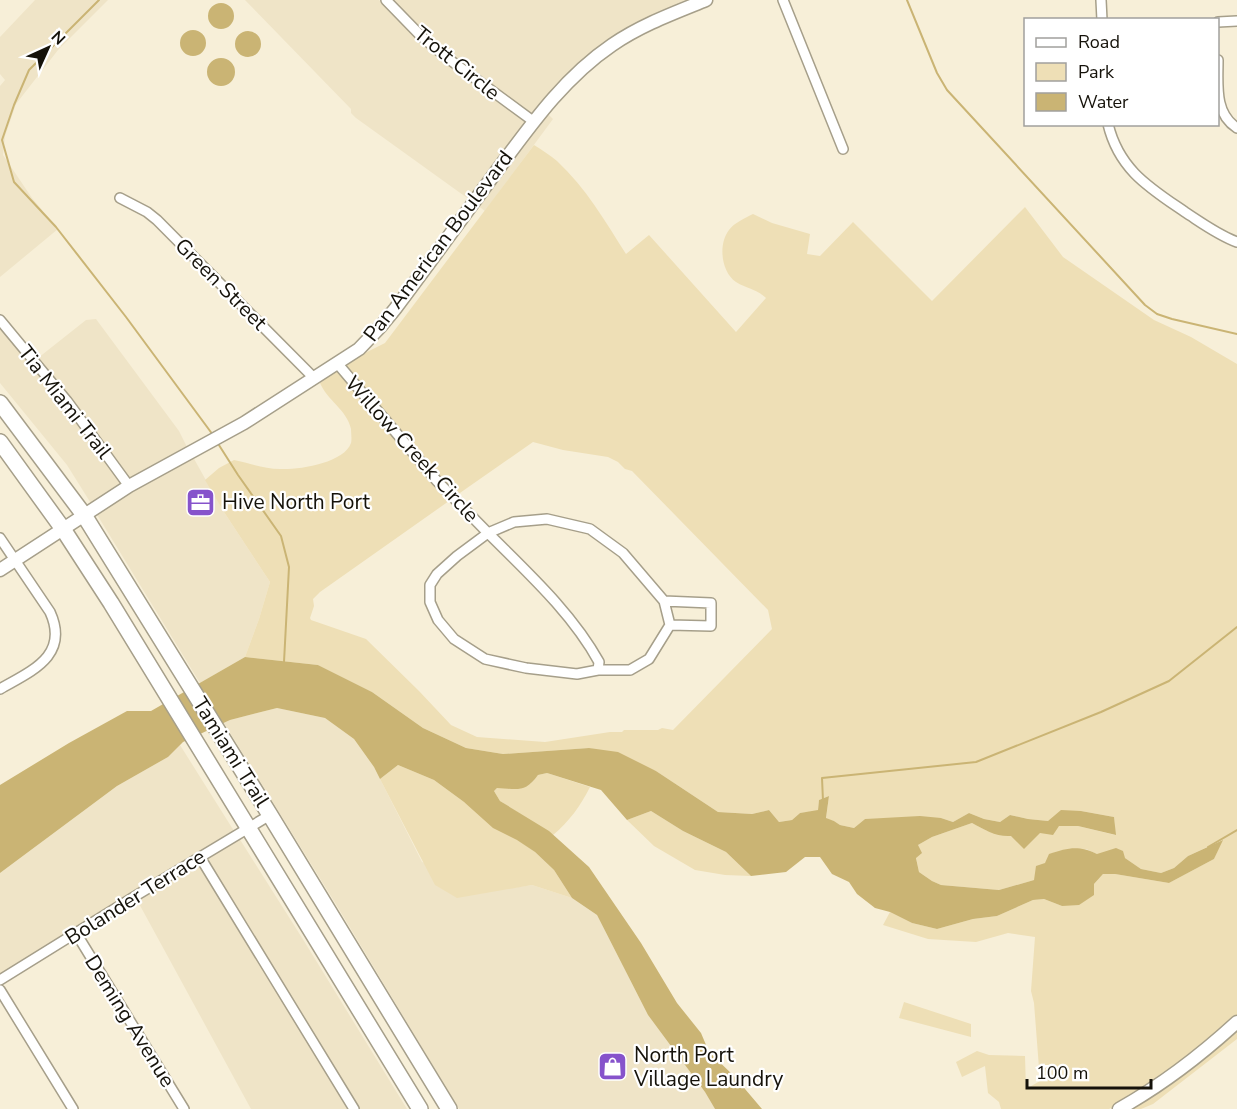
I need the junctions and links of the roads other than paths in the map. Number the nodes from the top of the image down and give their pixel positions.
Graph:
1 (386, 0) edge
2 (706, 0) edge
3 (783, 0) edge
4 (1101, 0) edge
5 (1102, 18) edge
6 (1237, 21) edge
7 (1219, 22) edge
8 (1219, 101) edge
9 (533, 121) junction
10 (1109, 126) edge
11 (1237, 128) edge
12 (843, 149) dead end
13 (120, 198) dead end
14 (1237, 242) edge
15 (0, 320) edge
16 (337, 363) junction
17 (314, 378) junction
18 (0, 402) edge
19 (0, 442) edge
20 (129, 486) junction
21 (84, 515) junction
22 (63, 529) junction
23 (488, 533) junction
24 (0, 538) edge
25 (16, 560) junction
26 (0, 570) edge
27 (664, 601) junction
28 (670, 625) junction
29 (598, 670) junction
30 (0, 689) edge
31 (270, 814) junction
32 (249, 827) junction
33 (200, 857) junction
34 (76, 933) junction
35 (0, 980) edge
36 (0, 990) edge
37 (1237, 1022) edge
38 (73, 1109) edge
39 (184, 1109) edge
40 (354, 1109) edge
41 (420, 1109) edge
42 (449, 1109) edge
43 (1119, 1109) edge

1 - 9 street, Trott Circle
2 - 9 street, Pan American Boulevard
3 - 12 street
4 - 5 street
6 - 7 street
8 - 11 street
9 - 16 street, Pan American Boulevard
10 - 14 street
13 - 17 street, Green Street
15 - 20 street, Tia Miami Trail
16 - 17 street, Pan American Boulevard
16 - 23 street, Willow Creek Circle
17 - 20 street, Pan American Boulevard
18 - 21 main road, Tamiami Trail
19 - 22 main road, Tamiami Trail
20 - 21 street, Pan American Boulevard
21 - 22 street, Pan American Boulevard
21 - 31 main road, Tamiami Trail
22 - 25 street, Pan American Boulevard
22 - 32 main road, Tamiami Trail
23 - 27 street, Willow Creek Circle
23 - 29 street, Willow Creek Circle
23 - 29 street, Willow Creek Circle
24 - 25 street
25 - 26 street, Pan American Boulevard
25 - 30 street
27 - 28 street, Willow Creek Circle
27 - 28 street
28 - 29 street, Willow Creek Circle
31 - 32 street, Bolander Terrace
31 - 42 main road, Tamiami Trail
32 - 33 street, Bolander Terrace
32 - 41 main road, Tamiami Trail
33 - 34 street, Bolander Terrace
33 - 40 street
34 - 35 street, Bolander Terrace
34 - 39 street, Deming Avenue
36 - 38 street
37 - 43 street

